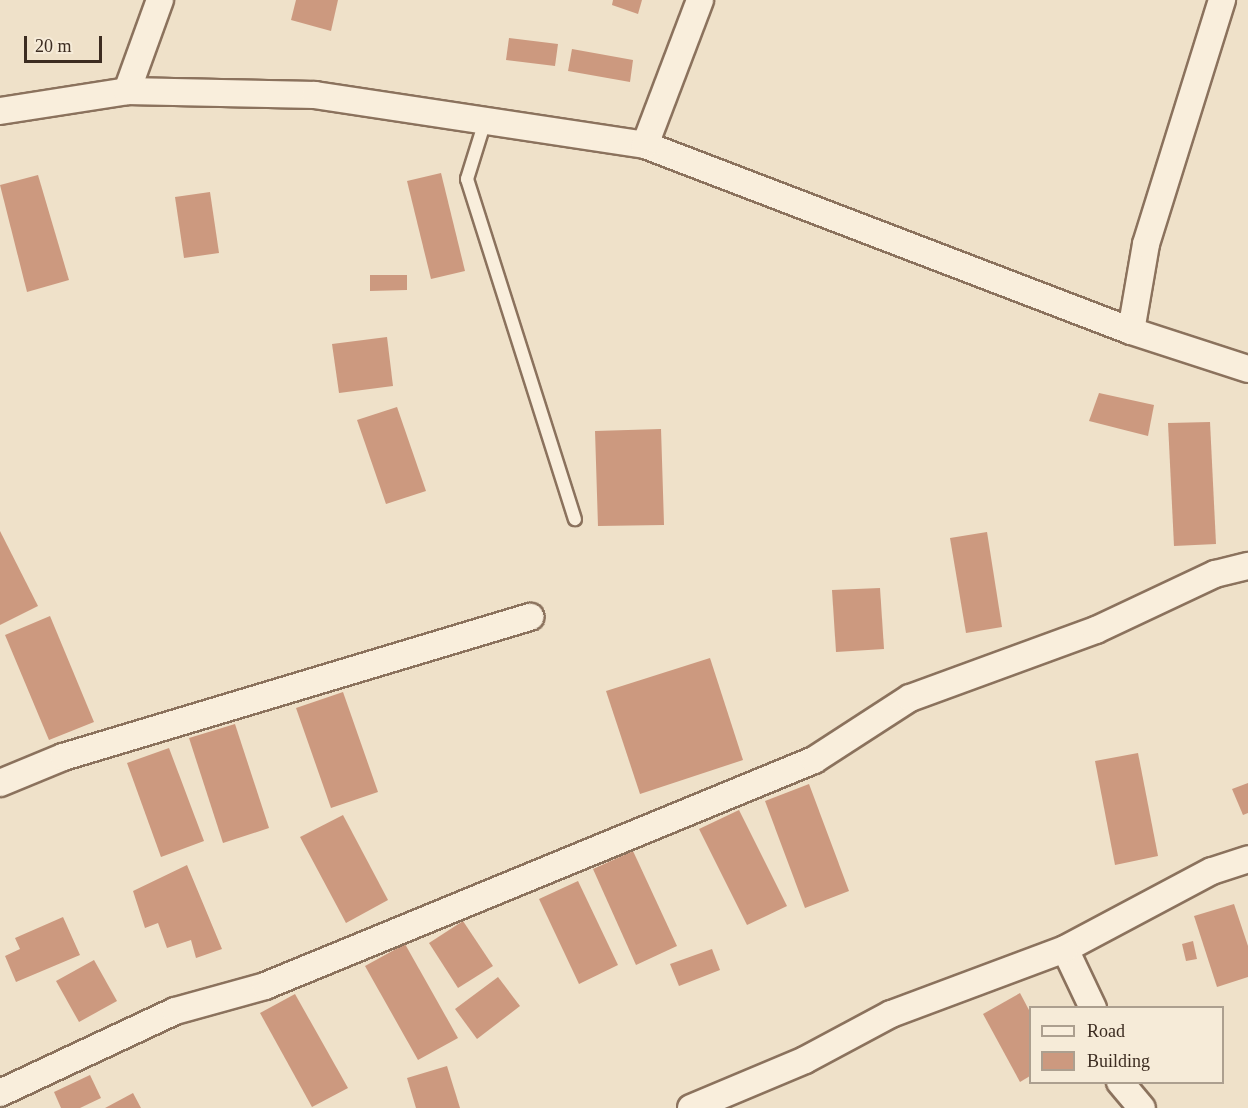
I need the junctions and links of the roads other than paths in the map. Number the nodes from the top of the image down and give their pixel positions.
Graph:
1 (160, 0) edge
2 (700, 0) edge
3 (1222, 0) edge
4 (127, 91) junction
5 (0, 111) edge
6 (487, 117) junction
7 (645, 145) junction
8 (1131, 331) junction
9 (1248, 369) edge
10 (575, 519) dead end
11 (1248, 566) edge
12 (531, 617) dead end
13 (0, 783) edge
14 (1248, 859) edge
15 (1065, 950) junction
16 (1092, 1006) edge
17 (1121, 1084) edge
18 (0, 1093) edge
19 (691, 1108) edge
20 (1142, 1108) edge

1 - 4 street
2 - 7 street
3 - 8 street
4 - 5 street
4 - 6 street
6 - 7 street
6 - 10 lane
7 - 8 street
8 - 9 street
11 - 18 street
12 - 13 street
14 - 15 street
15 - 16 street
15 - 19 street
17 - 20 street

